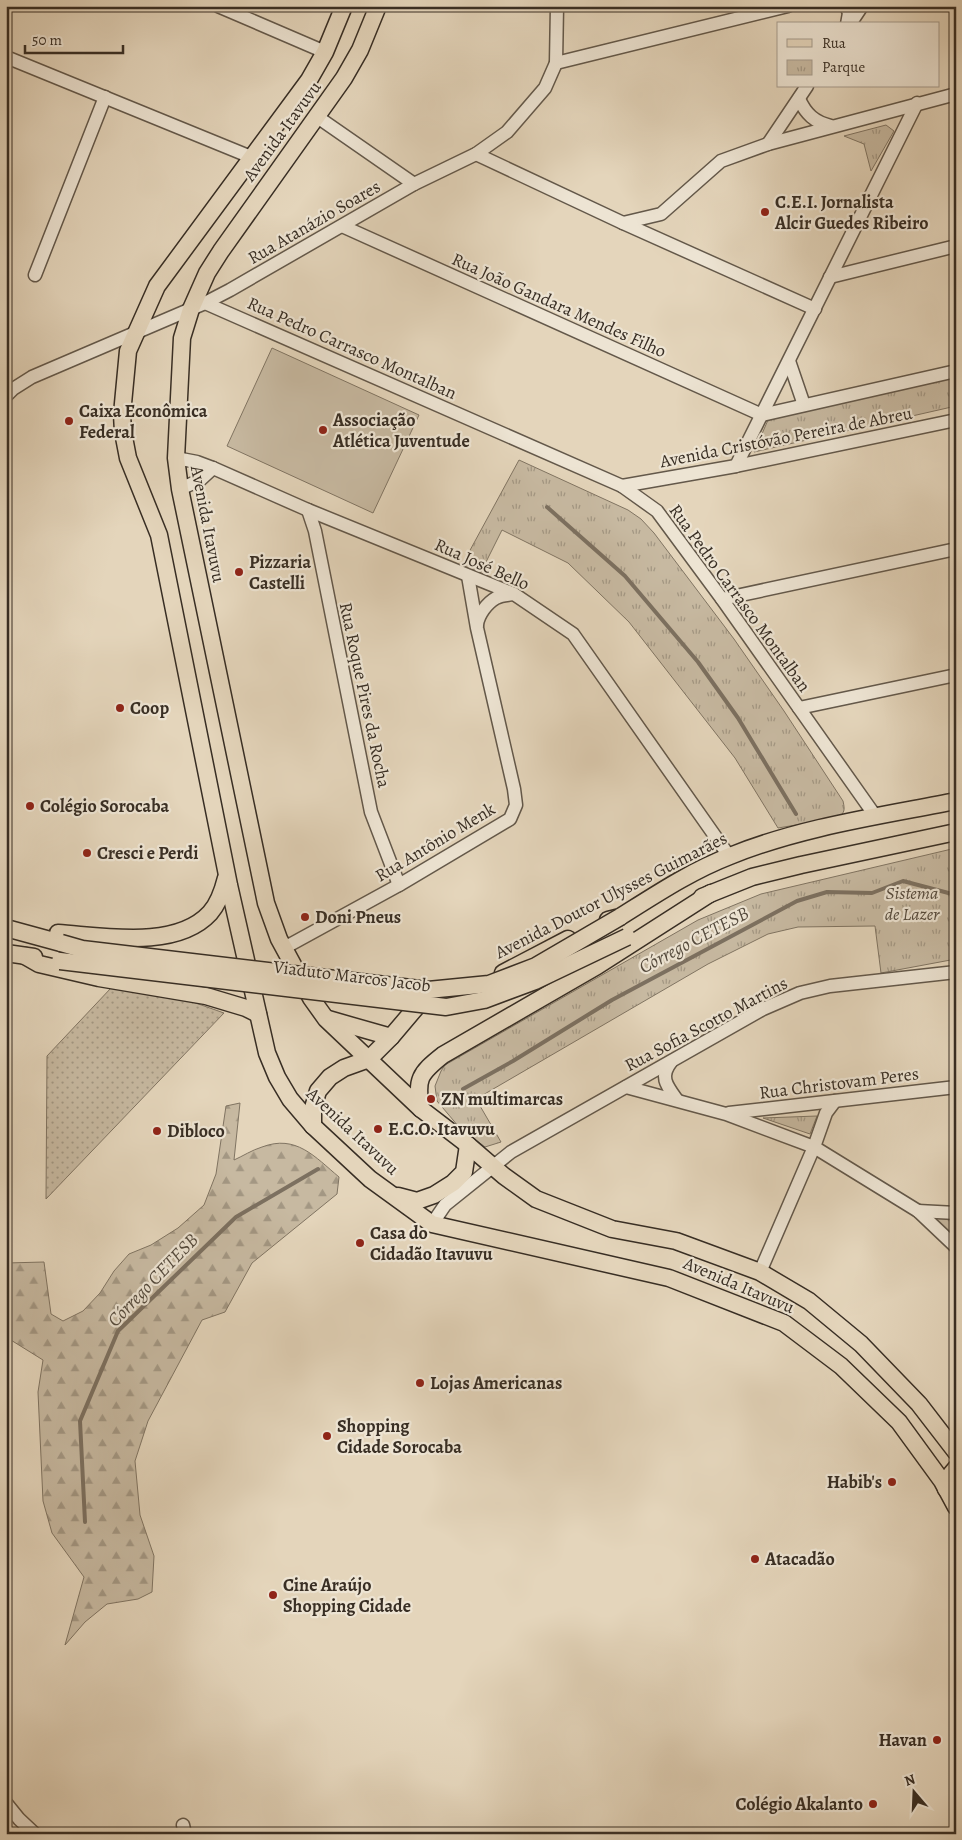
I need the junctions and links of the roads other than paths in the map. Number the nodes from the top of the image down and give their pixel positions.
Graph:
1 (218, 6) edge
2 (344, 6) edge
3 (378, 6) edge
4 (557, 6) edge
5 (788, 6) edge
6 (846, 6) edge
7 (862, 6) edge
8 (847, 22) edge
9 (851, 22) edge
10 (325, 52) junction
11 (6, 57) edge
12 (556, 63) junction
13 (806, 88) edge
14 (956, 94) edge
15 (105, 97) junction
16 (799, 99) junction
17 (917, 103) junction
18 (283, 114) junction
19 (316, 116) junction
20 (831, 126) junction
21 (768, 144) junction
22 (476, 154) junction
23 (251, 157) junction
24 (414, 184) junction
25 (661, 214) junction
26 (623, 223) junction
27 (342, 226) junction
28 (662, 240) junction
29 (956, 246) edge
30 (35, 275) dead end
31 (830, 277) junction
32 (198, 306) junction
33 (815, 309) junction
34 (136, 333) junction
35 (789, 361) junction
36 (956, 371) edge
37 (6, 396) edge
38 (804, 405) junction
39 (762, 415) junction
40 (956, 420) edge
41 (176, 458) junction
42 (736, 466) junction
43 (213, 468) junction
44 (622, 486) junction
45 (180, 489) junction
46 (308, 510) junction
47 (956, 548) edge
48 (468, 576) junction
49 (514, 594) junction
50 (722, 599) junction
51 (476, 628) junction
52 (956, 676) edge
53 (799, 708) junction
54 (956, 801) edge
55 (876, 817) junction
56 (956, 832) edge
57 (729, 856) junction
58 (227, 876) junction
59 (399, 884) junction
60 (711, 892) junction
61 (620, 917) junction
62 (8, 929) edge
63 (61, 943) junction
64 (284, 948) junction
65 (6, 953) edge
66 (25, 956) junction
67 (246, 962) junction
68 (956, 972) edge
69 (311, 998) junction
70 (258, 1014) junction
71 (326, 1019) junction
72 (391, 1038) junction
73 (368, 1059) junction
74 (671, 1062) junction
75 (344, 1068) junction
76 (392, 1082) junction
77 (626, 1087) junction
78 (956, 1087) edge
79 (676, 1100) junction
80 (835, 1101) junction
81 (421, 1109) junction
82 (726, 1114) junction
83 (313, 1126) junction
84 (468, 1146) junction
85 (814, 1147) junction
86 (493, 1166) junction
87 (389, 1193) junction
88 (918, 1211) junction
89 (956, 1212) edge
90 (432, 1224) junction
91 (956, 1247) edge
92 (760, 1272) junction
93 (956, 1452) edge
94 (956, 1468) edge
95 (946, 1489) junction
96 (956, 1506) edge
97 (6, 1803) edge
98 (35, 1834) edge

1 - 10 street
2 - 10 main road, Avenida Itavuvu
3 - 19 main road, Avenida Itavuvu
4 - 12 street, Rua Atanázio Soares
5 - 12 street
6 - 8 street
7 - 9 street
10 - 18 main road, Avenida Itavuvu
11 - 15 street
12 - 22 street, Rua Atanázio Soares
13 - 16 street
14 - 17 street
15 - 23 street
15 - 30 street
16 - 20 street
16 - 21 street
17 - 20 street
17 - 31 street
18 - 19 main road
18 - 23 main road, Avenida Itavuvu
19 - 24 street
19 - 32 main road, Avenida Itavuvu
20 - 21 street
21 - 25 street
22 - 24 street, Rua Atanázio Soares
22 - 26 street
23 - 34 main road, Avenida Itavuvu
24 - 27 street, Rua Atanázio Soares
25 - 26 street
25 - 28 street
26 - 28 street
27 - 32 street, Rua Atanázio Soares
27 - 39 street, Rua João Gandara Mendes Filho
28 - 33 street
29 - 31 street
31 - 33 street
32 - 34 street, Rua Atanázio Soares
32 - 41 main road, Avenida Itavuvu
32 - 44 street, Rua Pedro Carrasco Montalban
33 - 35 street
34 - 37 street, Rua Atanázio Soares
34 - 58 main road, Avenida Itavuvu
35 - 38 street
35 - 39 street
36 - 38 street, Avenida Cristóvão Pereira de Abreu
38 - 39 street, Avenida Cristóvão Pereira de Abreu
39 - 42 street
40 - 42 street, Avenida Cristóvão Pereira de Abreu
41 - 43 street, Rua José Bello
41 - 45 main road, Avenida Itavuvu
42 - 44 street, Avenida Cristóvão Pereira de Abreu
43 - 45 street
43 - 46 street, Rua José Bello
44 - 50 street, Rua Pedro Carrasco Montalban
45 - 64 main road, Avenida Itavuvu
46 - 48 street, Rua José Bello
46 - 59 street, Rua Roque Pires da Rocha
47 - 50 street
48 - 49 street, Rua José Bello
48 - 51 street, Rua Antônio Menk
49 - 51 street
49 - 57 street, Rua José Bello
50 - 53 street, Rua Pedro Carrasco Montalban
51 - 59 street, Rua Antônio Menk
52 - 53 street
53 - 55 street, Rua Pedro Carrasco Montalban
54 - 55 main road, Avenida Doutor Ulysses Guimarães
55 - 57 main road, Avenida Doutor Ulysses Guimarães
56 - 60 main road
57 - 61 main road, Avenida Doutor Ulysses Guimarães
58 - 62 main road
58 - 67 main road, Avenida Itavuvu
59 - 64 street, Rua Antônio Menk
60 - 66 main road, Viaduto Marcos Jacob, bridge
60 - 81 main road
61 - 63 main road, Viaduto Marcos Jacob, bridge
61 - 72 main road, Avenida Doutor Ulysses Guimarães
62 - 63 main road
63 - 67 main road
64 - 69 main road, Avenida Itavuvu
65 - 66 main road
66 - 70 main road
67 - 69 main road, Avenida Itavuvu
67 - 70 main road, Avenida Itavuvu
68 - 74 street, Rua Sofia Scotto Martins
69 - 71 main road, Avenida Itavuvu
70 - 83 main road, Avenida Itavuvu
71 - 72 main road
71 - 73 main road, Avenida Itavuvu
72 - 73 main road, Avenida Doutor Ulysses Guimarães
73 - 75 main road
73 - 76 main road, Avenida Itavuvu
74 - 77 street, Rua Sofia Scotto Martins
74 - 79 street
75 - 76 main road
75 - 83 main road
76 - 81 main road, Avenida Itavuvu
77 - 79 street
77 - 86 street, Rua Sofia Scotto Martins
78 - 80 street, Rua Christovam Peres
79 - 82 street
80 - 82 street, Rua Christovam Peres
80 - 85 street
81 - 84 main road, Avenida Itavuvu
82 - 85 street
83 - 87 main road, Avenida Itavuvu
84 - 86 main road, Avenida Itavuvu
84 - 87 main road
85 - 88 street
85 - 92 street
86 - 90 street
86 - 92 main road, Avenida Itavuvu
87 - 90 main road, Avenida Itavuvu
88 - 89 street
88 - 91 street
90 - 95 main road, Avenida Itavuvu
92 - 93 main road, Avenida Itavuvu
94 - 95 main road
95 - 96 main road, Avenida Itavuvu
97 - 98 street

